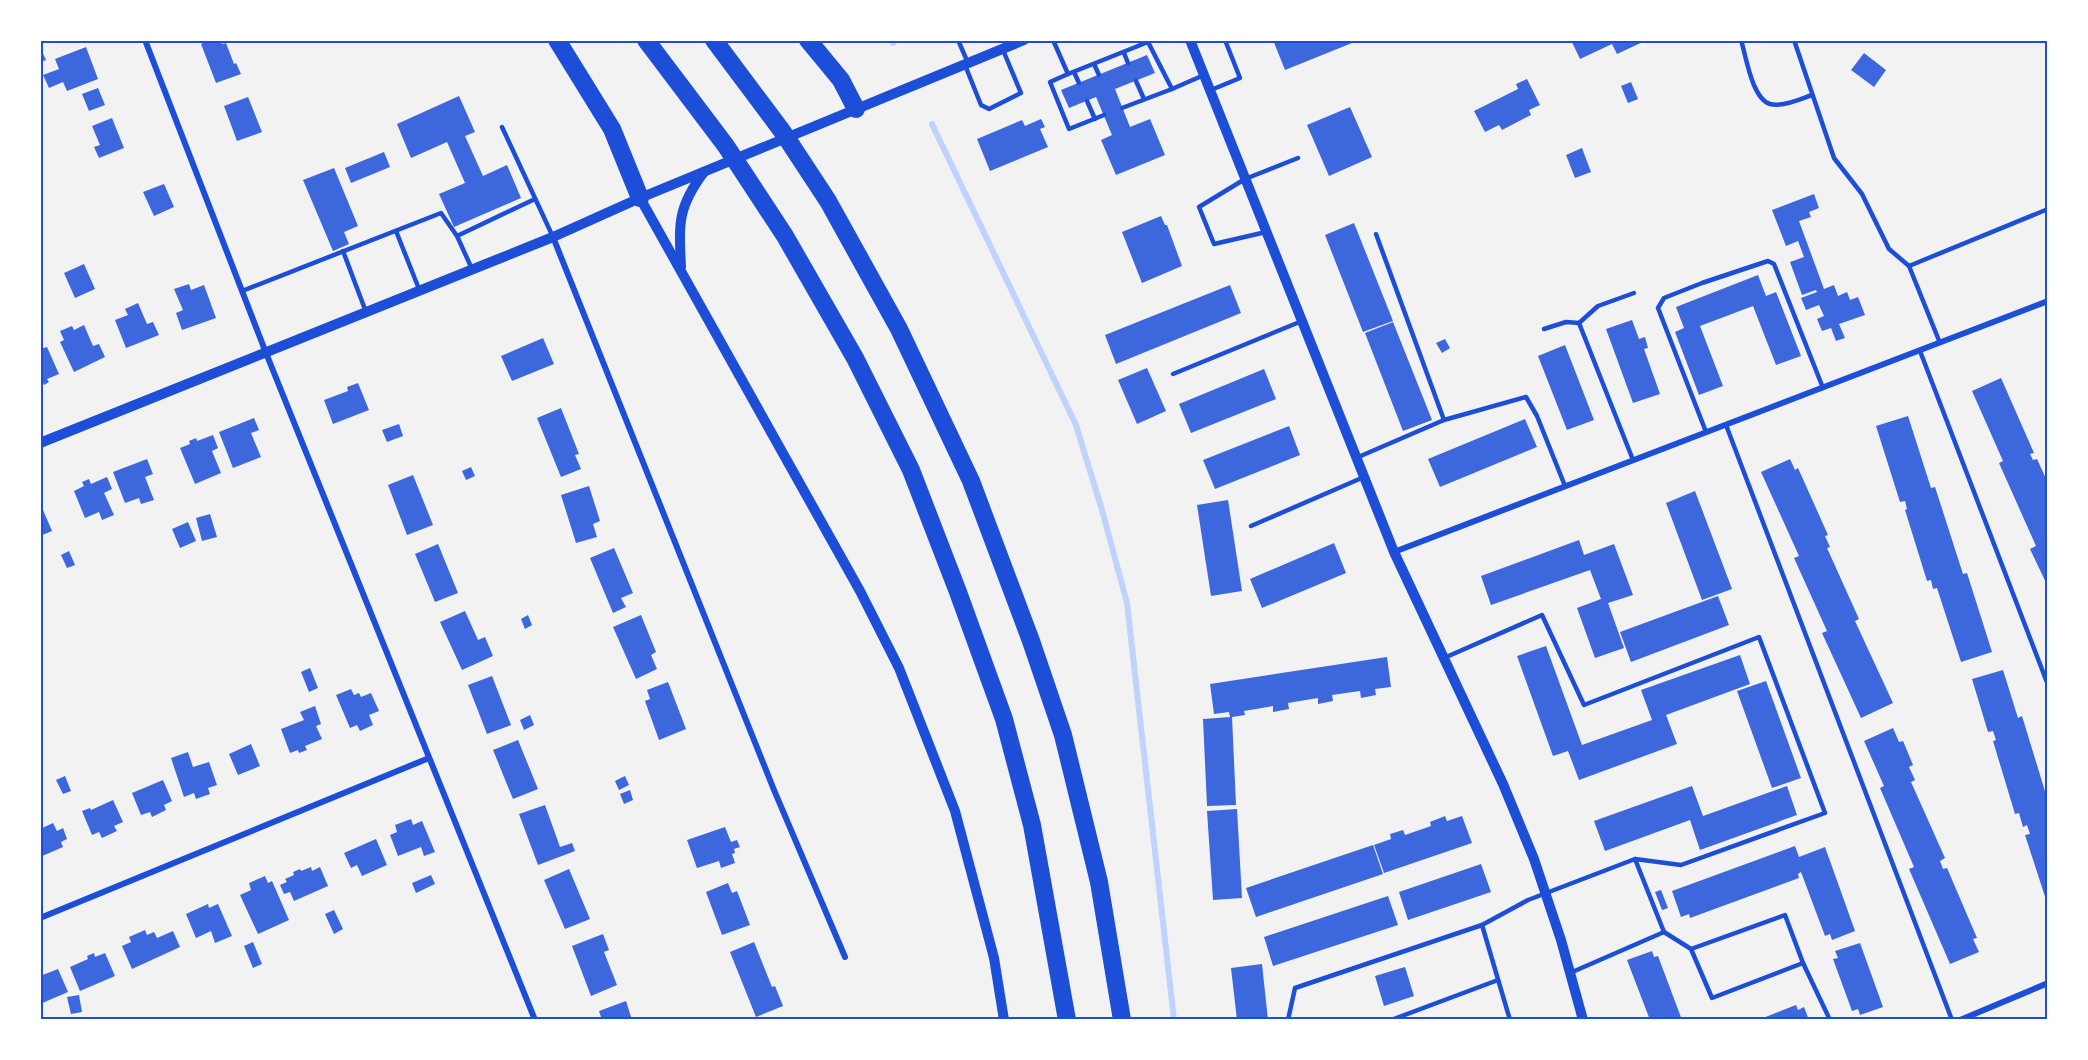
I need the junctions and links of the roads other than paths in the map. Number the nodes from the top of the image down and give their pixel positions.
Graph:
1 (145, 40) edge
2 (557, 40) edge
3 (646, 40) edge
4 (714, 40) edge
5 (808, 40) edge
6 (958, 40) edge
7 (1024, 40) edge
8 (1053, 40) edge
9 (1190, 40) edge
10 (1225, 40) edge
11 (1741, 40) edge
12 (1794, 40) edge
13 (1003, 49) junction
14 (1124, 53) junction
15 (1128, 63) dead end
16 (967, 64) junction
17 (1094, 64) junction
18 (1074, 72) junction
19 (1068, 74) junction
20 (1099, 75) dead end
21 (1204, 75) junction
22 (1136, 81) dead end
23 (1079, 83) dead end
24 (1172, 89) junction
25 (1210, 91) junction
26 (1812, 95) junction
27 (1144, 99) junction
28 (1087, 101) dead end
29 (1122, 108) dead end
30 (856, 109) junction
31 (1104, 115) dead end
32 (1095, 119) junction
33 (502, 127) dead end
34 (1298, 158) dead end
35 (704, 172) junction
36 (1245, 178) junction
37 (640, 198) junction
38 (535, 199) junction
39 (2048, 209) edge
40 (396, 231) junction
41 (1266, 232) junction
42 (1376, 234) dead end
43 (457, 236) junction
44 (553, 237) junction
45 (344, 251) junction
46 (1910, 266) junction
47 (472, 269) junction
48 (681, 270) junction
49 (242, 291) junction
50 (420, 291) junction
51 (1634, 293) dead end
52 (2048, 301) edge
53 (366, 312) junction
54 (1302, 321) junction
55 (1579, 323) junction
56 (1544, 329) dead end
57 (1940, 343) junction
58 (1920, 351) junction
59 (266, 353) junction
60 (1173, 374) dead end
61 (1823, 388) junction
62 (1444, 420) junction
63 (1726, 424) junction
64 (1706, 432) junction
65 (40, 443) edge
66 (1356, 458) junction
67 (1633, 460) junction
68 (1364, 477) junction
69 (1565, 486) junction
70 (1251, 526) dead end
71 (1394, 552) junction
72 (1444, 658) junction
73 (2048, 685) edge
74 (429, 758) junction
75 (1635, 859) junction
76 (1546, 894) junction
77 (40, 918) edge
78 (1482, 925) junction
79 (1664, 932) junction
80 (1691, 949) junction
81 (845, 957) dead end
82 (1803, 963) junction
83 (1570, 972) junction
84 (1498, 980) junction
85 (2048, 983) edge
86 (534, 1020) edge
87 (1004, 1020) edge
88 (1067, 1020) edge
89 (1122, 1020) edge
90 (1288, 1020) edge
91 (1391, 1020) edge
92 (1510, 1020) edge
93 (1583, 1020) edge
94 (1830, 1020) edge
95 (1952, 1020) edge
96 (1960, 1020) edge

1 - 49 street
2 - 37 highway
3 - 88 highway
4 - 89 highway
5 - 30 highway
6 - 16 lane
7 - 13 street
8 - 19 lane
9 - 21 street
10 - 25 lane
11 - 26 lane
12 - 26 lane
13 - 16 street
13 - 16 lane
14 - 15 lane
14 - 17 lane
14 - 24 lane
16 - 30 street
17 - 18 lane
17 - 20 lane
18 - 19 lane
18 - 23 lane
19 - 32 lane
21 - 24 lane
21 - 25 street
22 - 27 lane
24 - 27 lane
25 - 36 street
26 - 46 lane
27 - 29 lane
28 - 32 lane
30 - 35 street
31 - 32 lane
33 - 38 lane
34 - 36 lane
35 - 37 street
35 - 48 street
36 - 41 street
36 - 41 lane
37 - 44 street
37 - 48 street
38 - 43 lane
38 - 44 lane
39 - 46 lane
40 - 43 lane
40 - 45 lane
40 - 50 lane
41 - 54 street
42 - 62 lane
43 - 47 lane
44 - 47 street
44 - 81 street
45 - 49 lane
45 - 53 lane
46 - 57 lane
47 - 50 street
48 - 87 street
49 - 59 street
50 - 53 street
51 - 55 lane
52 - 57 street
53 - 59 street
54 - 60 lane
54 - 66 street
55 - 56 lane
55 - 67 lane
57 - 58 street
58 - 61 street
58 - 73 lane
59 - 65 street
59 - 74 street
61 - 63 street
61 - 64 lane
62 - 66 lane
62 - 69 lane
63 - 64 street
63 - 95 lane
64 - 67 street
66 - 68 street
67 - 69 street
68 - 70 lane
68 - 71 street
69 - 71 street
71 - 72 street
72 - 75 lane
72 - 76 street
74 - 77 street
74 - 86 street
75 - 76 lane
75 - 79 lane
76 - 78 lane
76 - 83 street
78 - 84 lane
78 - 90 lane
79 - 80 lane
79 - 83 lane
80 - 82 lane
80 - 82 lane
82 - 94 lane
83 - 93 street
84 - 91 lane
84 - 92 lane
85 - 96 street

